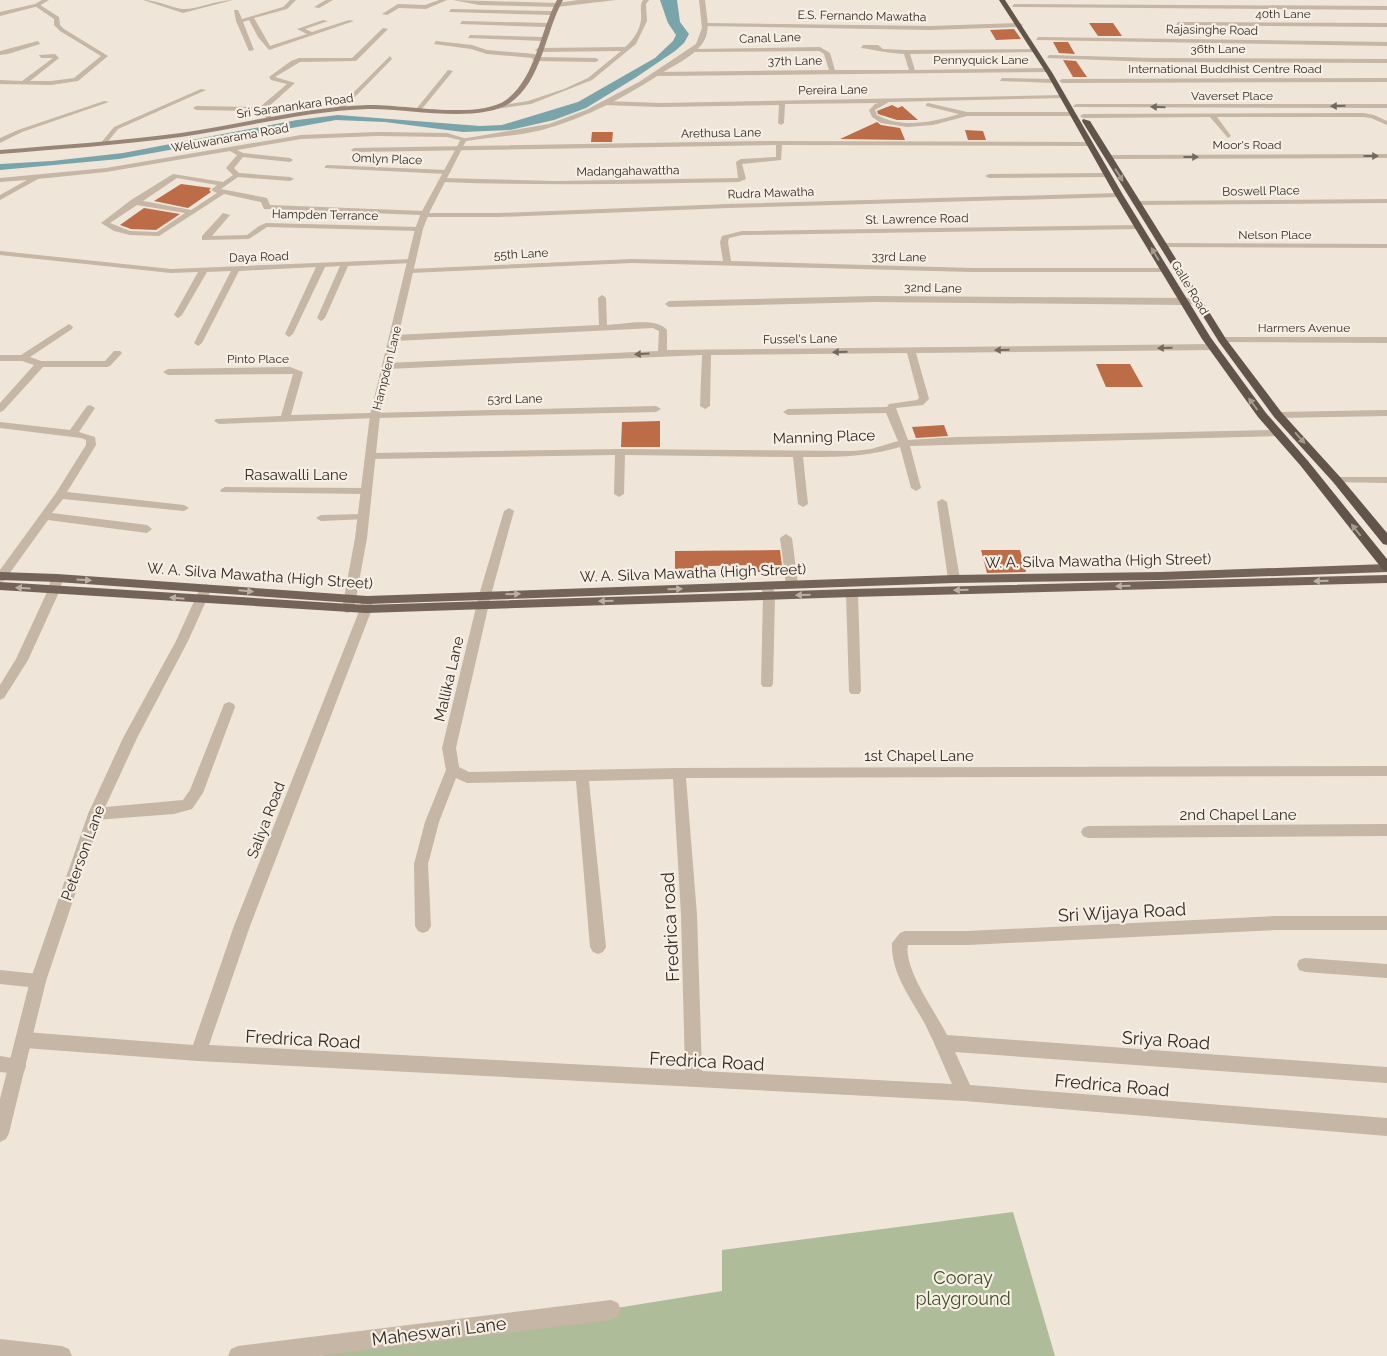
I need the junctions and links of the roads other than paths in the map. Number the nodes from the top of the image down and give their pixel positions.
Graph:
1 (46, 0) edge
2 (146, 0) edge
3 (228, 0) edge
4 (293, 0) edge
5 (330, 0) edge
6 (444, 0) edge
7 (456, 0) edge
8 (613, 0) edge
9 (646, 0) edge
10 (702, 0) edge
11 (1002, 0) edge
12 (558, 2) edge
13 (1012, 3) edge
14 (37, 5) junction
15 (317, 7) dead end
16 (1245, 7) junction
17 (1387, 8) edge
18 (236, 11) dead end
19 (451, 11) dead end
20 (469, 11) junction
21 (1251, 12) dead end
22 (551, 13) junction
23 (0, 14) edge
24 (386, 14) dead end
25 (251, 18) junction
26 (1257, 18) dead end
27 (239, 21) junction
28 (325, 21) dead end
29 (1013, 21) junction
30 (351, 22) dead end
31 (1178, 24) dead end
32 (1263, 24) junction
33 (547, 25) junction
34 (705, 25) junction
35 (1387, 25) edge
36 (385, 29) dead end
37 (1269, 30) dead end
38 (313, 34) junction
39 (1275, 36) dead end
40 (470, 37) dead end
41 (542, 39) junction
42 (1038, 39) junction
43 (1282, 42) junction
44 (38, 43) dead end
45 (436, 43) dead end
46 (1387, 44) edge
47 (863, 47) dead end
48 (628, 49) junction
49 (251, 50) dead end
50 (1036, 51) junction
51 (692, 52) junction
52 (906, 52) junction
53 (0, 53) edge
54 (536, 55) junction
55 (40, 56) dead end
56 (1049, 57) junction
57 (390, 58) dead end
58 (596, 60) dead end
59 (1387, 61) edge
60 (1048, 70) junction
61 (450, 71) dead end
62 (832, 71) junction
63 (914, 71) junction
64 (657, 74) junction
65 (1002, 80) dead end
66 (1387, 80) edge
67 (1058, 81) junction
68 (0, 82) edge
69 (24, 82) junction
70 (203, 90) dead end
71 (1063, 97) junction
72 (106, 102) dead end
73 (603, 103) junction
74 (782, 103) junction
75 (1387, 106) edge
76 (196, 108) dead end
77 (262, 109) junction
78 (340, 109) junction
79 (418, 109) junction
80 (491, 109) junction
81 (1074, 110) junction
82 (967, 114) junction
83 (1083, 116) junction
84 (1213, 116) junction
85 (270, 119) junction
86 (781, 123) dead end
87 (1387, 123) edge
88 (1079, 127) junction
89 (1089, 127) junction
90 (1228, 136) dead end
91 (464, 139) junction
92 (0, 141) edge
93 (103, 144) junction
94 (779, 144) junction
95 (1088, 144) junction
96 (459, 148) junction
97 (230, 149) junction
98 (354, 150) dead end
99 (0, 152) edge
100 (241, 155) junction
101 (1387, 156) edge
102 (1108, 157) junction
103 (290, 160) dead end
104 (327, 167) dead end
105 (237, 175) junction
106 (1107, 175) junction
107 (39, 176) junction
108 (445, 176) junction
109 (988, 176) dead end
110 (290, 179) dead end
111 (0, 180) edge
112 (224, 188) junction
113 (1119, 195) junction
114 (0, 198) edge
115 (1387, 201) edge
116 (134, 202) junction
117 (1136, 203) junction
118 (192, 212) junction
119 (424, 214) junction
120 (226, 215) dead end
121 (1138, 227) junction
122 (419, 229) junction
123 (1162, 245) junction
124 (1387, 246) edge
125 (0, 253) edge
126 (412, 261) junction
127 (632, 261) joint
128 (345, 264) junction
129 (727, 264) junction
130 (321, 266) junction
131 (236, 269) junction
132 (1165, 270) junction
133 (203, 271) junction
134 (410, 271) junction
135 (602, 298) dead end
136 (1196, 301) junction
137 (1184, 302) junction
138 (669, 304) dead end
139 (178, 315) dead end
140 (321, 318) dead end
141 (603, 326) junction
142 (69, 327) dead end
143 (289, 334) dead end
144 (395, 338) junction
145 (1222, 340) junction
146 (1387, 340) edge
147 (198, 343) dead end
148 (1214, 347) junction
149 (911, 351) junction
150 (117, 353) dead end
151 (664, 353) junction
152 (707, 353) junction
153 (0, 358) edge
154 (22, 358) junction
155 (40, 364) junction
156 (387, 366) junction
157 (168, 372) dead end
158 (706, 406) dead end
159 (90, 408) dead end
160 (656, 409) dead end
161 (0, 410) edge
162 (890, 410) junction
163 (788, 412) dead end
164 (1387, 414) edge
165 (375, 415) junction
166 (1278, 415) junction
167 (285, 419) junction
168 (219, 421) dead end
169 (0, 424) edge
170 (1277, 433) junction
171 (72, 434) junction
172 (904, 443) junction
173 (620, 452) junction
174 (798, 454) junction
175 (371, 456) junction
176 (1337, 480) junction
177 (1387, 480) edge
178 (916, 488) dead end
179 (225, 490) dead end
180 (366, 491) junction
181 (619, 494) dead end
182 (60, 495) junction
183 (942, 502) dead end
184 (804, 504) dead end
185 (184, 508) dead end
186 (509, 511) dead end
187 (45, 516) junction
188 (363, 517) junction
189 (321, 518) dead end
190 (147, 529) dead end
191 (786, 538) dead end
192 (1387, 541) edge
193 (1387, 568) edge
194 (0, 579) edge
195 (954, 579) junction
196 (1387, 579) edge
197 (56, 584) junction
198 (792, 585) junction
199 (768, 591) junction
200 (852, 593) junction
201 (203, 594) junction
202 (484, 600) junction
203 (349, 604) junction
204 (366, 604) junction
205 (767, 684) dead end
206 (855, 691) dead end
207 (0, 695) edge
208 (228, 707) dead end
209 (453, 770) junction
210 (1387, 771) edge
211 (679, 773) junction
212 (582, 774) junction
213 (95, 814) junction
214 (1387, 830) edge
215 (1088, 832) dead end
216 (1387, 923) edge
217 (423, 926) dead end
218 (598, 947) dead end
219 (1305, 965) dead end
220 (1387, 971) edge
221 (0, 977) edge
222 (38, 981) junction
223 (25, 1040) junction
224 (942, 1043) junction
225 (198, 1053) junction
226 (0, 1064) edge
227 (18, 1066) junction
228 (1387, 1075) edge
229 (694, 1080) junction
230 (965, 1093) junction
231 (1387, 1127) edge
232 (0, 1133) edge
233 (611, 1310) dead end
234 (0, 1349) edge
235 (62, 1356) edge
236 (238, 1356) edge

1 - 14 street
2 - 3 street
4 - 25 street
5 - 15 street
6 - 24 street
7 - 12 street
8 - 12 street
9 - 48 street
10 - 34 street
11 - 29 highway, Galle Road
12 - 22 main road, Sri Saranankara Road
13 - 16 street
13 - 42 highway, Galle Road
14 - 23 street
14 - 69 street
16 - 17 street
16 - 21 street
18 - 27 street
19 - 20 street
20 - 22 street
20 - 33 street
22 - 33 main road, Sri Saranankara Road
25 - 27 street
25 - 38 street
26 - 32 street
27 - 49 street
28 - 38 street
29 - 34 street, E.S. Fernando Mawatha
29 - 50 highway, Galle Road
30 - 38 street
31 - 32 street, 40th Lane
32 - 35 street, 40th Lane
32 - 37 street
33 - 41 main road, Sri Saranankara Road
34 - 51 street
36 - 77 street
39 - 43 street
40 - 41 street
41 - 54 main road, Sri Saranankara Road
42 - 43 street, Rajasinghe Road
42 - 56 highway, Galle Road
43 - 46 street, Rajasinghe Road
44 - 53 street
45 - 54 street
47 - 52 street
48 - 54 street
48 - 80 street
50 - 52 street
50 - 60 highway, Galle Road
51 - 62 street, Canal Lane
51 - 64 street, Weluwanarama Road
52 - 63 street
54 - 58 street
54 - 80 main road, Sri Saranankara Road
55 - 69 street
56 - 59 street, 36th Lane
56 - 67 highway, Galle Road
57 - 78 street
60 - 63 street, Pennyquick Lane
60 - 67 highway, Galle Road
61 - 79 street
62 - 63 street, 37th Lane
62 - 64 street, 37th Lane
64 - 73 street, Weluwanarama Road
65 - 67 street, International Buddhist Centre Road
66 - 67 street, International Buddhist Centre Road
67 - 71 highway, Galle Road
67 - 81 highway, Galle Road
68 - 69 street
70 - 93 street
71 - 74 street, Pereira Lane
71 - 81 highway, Galle Road
72 - 92 street
73 - 74 street, Pereira Lane
73 - 91 street, Weluwanarama Road
74 - 86 street
75 -> 81 street, Vaverset Place
76 - 77 street
77 - 85 street
78 - 79 main road, Sri Saranankara Road
78 - 85 main road, Sri Saranankara Road
79 - 80 main road, Sri Saranankara Road
81 - 82 street, Vaverset Place
81 - 83 highway, Galle Road
81 - 88 highway, Galle Road
82 - 82 street
83 - 84 street
83 - 89 highway, Galle Road
84 - 87 street
84 - 90 street
85 - 93 main road, Sri Saranankara Road
88 - 89 highway
88 - 95 highway, Galle Road
89 - 102 highway, Galle Road
91 - 96 street, Hampden Lane
91 - 97 street, Weluwanarama Road
93 - 99 main road, Sri Saranankara Road
94 - 95 street, Arethusa Lane
94 - 96 street, Arethusa Lane
94 - 108 street, Madangahawattha
95 - 106 highway, Galle Road
96 - 98 street, Arethusa Lane
96 - 108 street, Hampden Lane
97 - 100 street
97 - 107 street, Weluwanarama Road
100 - 103 street
100 - 105 street
102 -> 101 street, Moor's Road
102 -> 117 highway, Galle Road
104 - 108 street, Omlyn Place
105 - 110 street
105 - 112 street
106 - 109 street
106 - 113 highway, Galle Road
107 - 111 street, Weluwanarama Road
107 - 114 street
108 - 119 street, Hampden Lane
112 - 116 street, Rudra Mawatha
112 - 118 street
112 - 119 street, Rudra Mawatha
113 - 119 street, Rudra Mawatha
113 - 121 highway, Galle Road
115 - 117 street, Boswell Place
116 - 118 street
116 - 118 street, Rudra Mawatha
117 - 123 highway, Galle Road
119 - 122 street, Hampden Lane
120 - 122 street, Hampden Terrance
121 - 129 street, St. Lawrence Road
132 -> 121 highway, Galle Road
122 - 126 street, Hampden Lane
123 - 124 street, Nelson Place
123 - 136 highway, Galle Road
125 - 133 street, Daya Road
126 - 128 street, Daya Road
126 - 134 street, Hampden Lane
127 - 129 street, 33rd Lane
127 - 134 street, 55th Lane
128 - 130 street, Daya Road
128 - 140 street
129 - 132 street, 33rd Lane
130 - 131 street, Daya Road
130 - 143 street
131 - 133 street, Daya Road
131 - 147 street
132 - 137 highway, Galle Road
133 - 139 street
134 - 144 street, Hampden Lane
135 - 141 street
136 - 137 street, 32nd Lane
136 - 145 highway, Galle Road
137 - 138 street, 32nd Lane
137 - 148 highway, Galle Road
141 - 144 street
141 - 151 street
142 - 154 street
144 - 156 street, Hampden Lane
145 - 146 street, Harmers Avenue
145 - 166 highway, Galle Road
148 -> 149 street, Fussel's Lane
170 -> 148 highway, Galle Road
149 -> 152 street, Fussel's Lane
149 - 162 street
150 - 155 street
151 - 152 street, Fussel's Lane
151 -> 156 street, Fussel's Lane
152 - 158 street
153 - 154 street
154 - 155 street
155 - 161 street
156 - 165 street, Hampden Lane
157 - 167 street, Pinto Place
159 - 171 street
160 - 165 street, 53rd Lane
162 - 163 street
162 - 172 street
164 - 166 street
165 - 167 street
165 - 175 street, Hampden Lane
166 -> 176 highway, Galle Road
167 - 168 street
169 - 171 street
170 - 172 street, Manning Place
193 -> 170 highway, Galle Road
171 - 182 street
172 - 174 street, Manning Place
172 - 178 street
173 - 174 street, Manning Place
173 - 175 street, Manning Place
173 - 181 street
174 - 184 street
175 - 180 street, Hampden Lane
176 - 177 street
176 - 192 highway, Galle Road
179 - 180 street, Rasawalli Lane
180 - 188 street, Hampden Lane
182 - 185 street
182 - 187 street
183 - 195 street
186 - 202 street, Mallika Lane
187 - 190 street
187 - 194 street
188 - 189 street
188 - 203 street, Hampden Lane
191 - 198 street
193 - 195 main road, W. A. Silva Mawatha (High Street)
194 - 197 main road, W. A. Silva Mawatha (High Street)
195 - 198 main road, W. A. Silva Mawatha (High Street)
196 -> 200 main road, W. A. Silva Mawatha (High Street)
197 - 201 main road, W. A. Silva Mawatha (High Street)
197 - 207 street
198 - 199 main road, W. A. Silva Mawatha (High Street)
200 -> 199 main road, W. A. Silva Mawatha (High Street)
199 - 202 main road, W. A. Silva Mawatha (High Street)
199 - 205 street
200 - 206 street
201 - 203 main road, W. A. Silva Mawatha (High Street)
201 - 213 street, Peterson Lane
202 - 204 main road, W. A. Silva Mawatha (High Street)
202 - 209 street, Mallika Lane
203 - 204 main road, W. A. Silva Mawatha (High Street)
204 - 225 street, Saliya Road
208 - 213 street
209 - 212 street, 1st Chapel Lane
209 - 217 street
210 - 211 street, 1st Chapel Lane
211 - 212 street, 1st Chapel Lane
211 - 229 street, Fredrica road
212 - 218 street
213 - 222 street, Peterson Lane
214 - 215 street, 2nd Chapel Lane
216 - 224 street, Sri Wijaya Road
219 - 220 street
221 - 222 street
222 - 223 street, Peterson Lane
223 - 225 street, Fredrica Road
223 - 227 street, Peterson Lane
224 - 228 street, Sriya Road
224 - 230 street
225 - 229 street, Fredrica Road
226 - 227 street
227 - 232 street, Peterson Lane
229 - 230 street, Fredrica Road
230 - 231 street, Fredrica Road
233 - 236 street, Maheswari Lane
234 - 235 street

